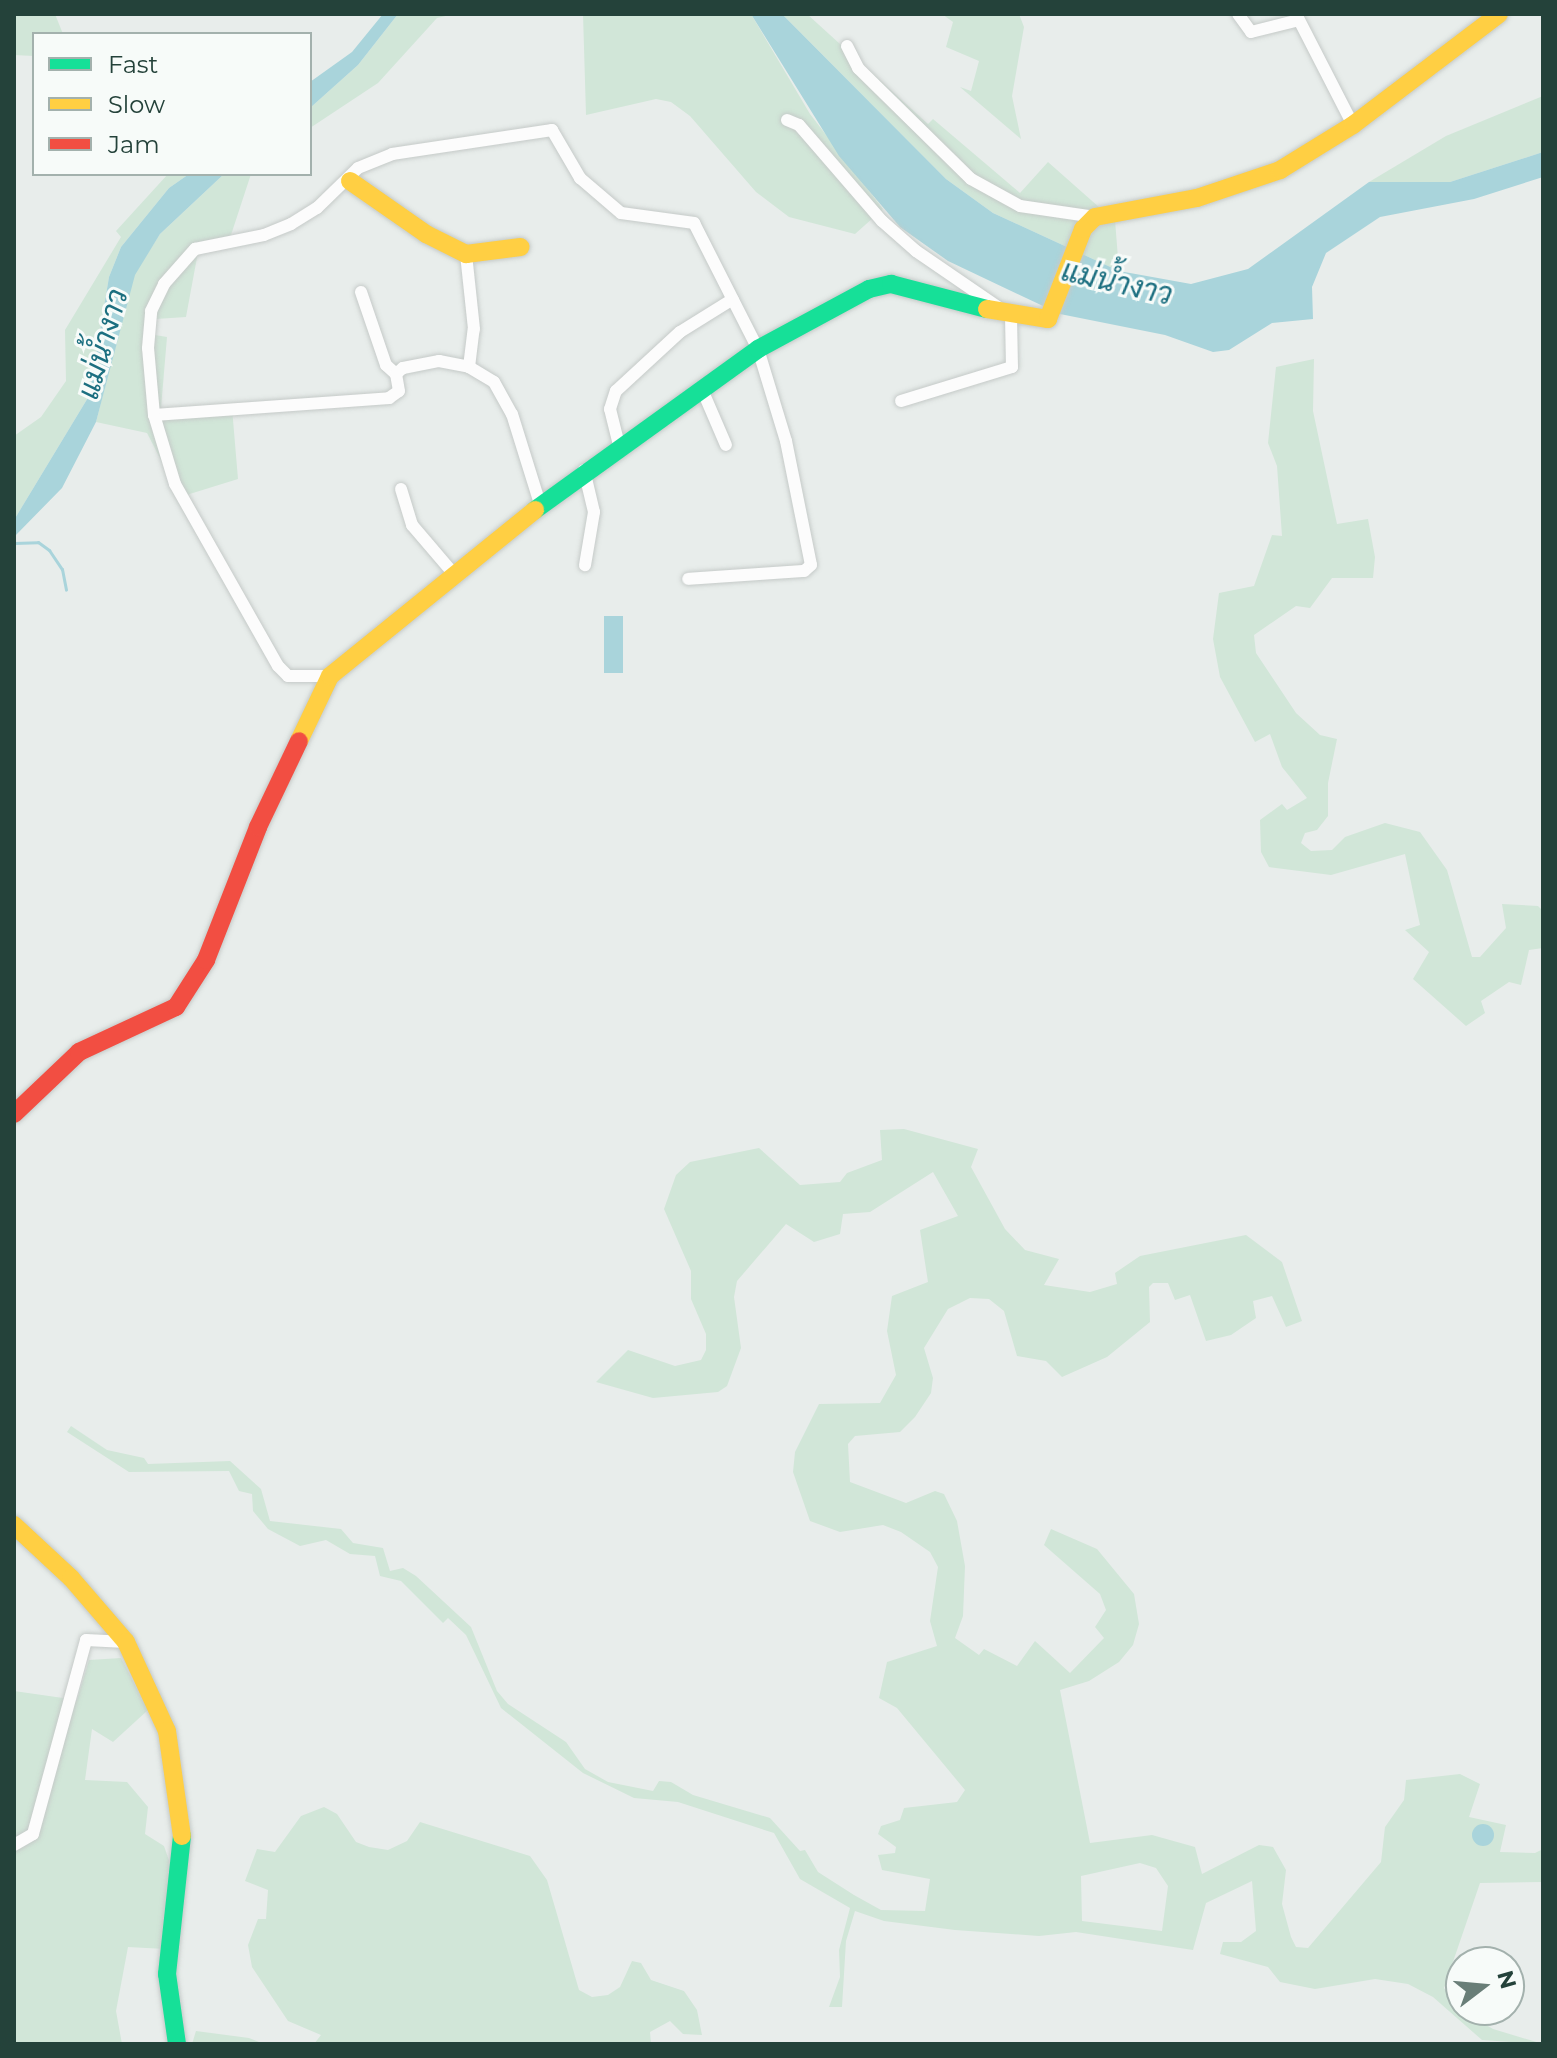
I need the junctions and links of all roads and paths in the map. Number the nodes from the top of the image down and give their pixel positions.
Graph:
1 (1238, 14) edge
2 (1499, 14) edge
3 (1298, 17) edge
4 (847, 46) dead end
5 (787, 120) dead end
6 (1353, 125) junction
7 (350, 181) junction
8 (1089, 223) junction
9 (521, 247) dead end
10 (466, 254) junction
11 (361, 292) dead end
12 (733, 299) junction
13 (1011, 316) junction
14 (758, 349) junction
15 (469, 367) junction
16 (396, 374) junction
17 (701, 387) junction
18 (901, 401) dead end
19 (154, 415) junction
20 (619, 445) junction
21 (726, 445) dead end
22 (584, 470) junction
23 (401, 489) dead end
24 (540, 504) junction
25 (585, 565) dead end
26 (453, 573) junction
27 (688, 579) dead end
28 (330, 676) junction
29 (14, 1114) edge
30 (14, 1525) edge
31 (126, 1642) junction
32 (14, 1845) edge
33 (177, 2044) edge

1 - 3 street
2 - 6 street
3 - 6 street
4 - 8 street
5 - 13 street
6 - 8 street
7 - 10 street
7 - 12 street
7 - 19 street
8 - 13 street
9 - 10 street
10 - 15 street
11 - 16 street
12 - 14 street
12 - 20 street
13 - 14 street
13 - 18 street
14 - 17 street
14 - 27 street
15 - 16 street
15 - 24 street
16 - 19 street
17 - 20 street
17 - 21 street
19 - 28 street
20 - 22 street
22 - 24 street
22 - 25 street
23 - 26 street
24 - 26 street
26 - 28 street
28 - 29 street
30 - 31 street
31 - 32 street
31 - 33 street

